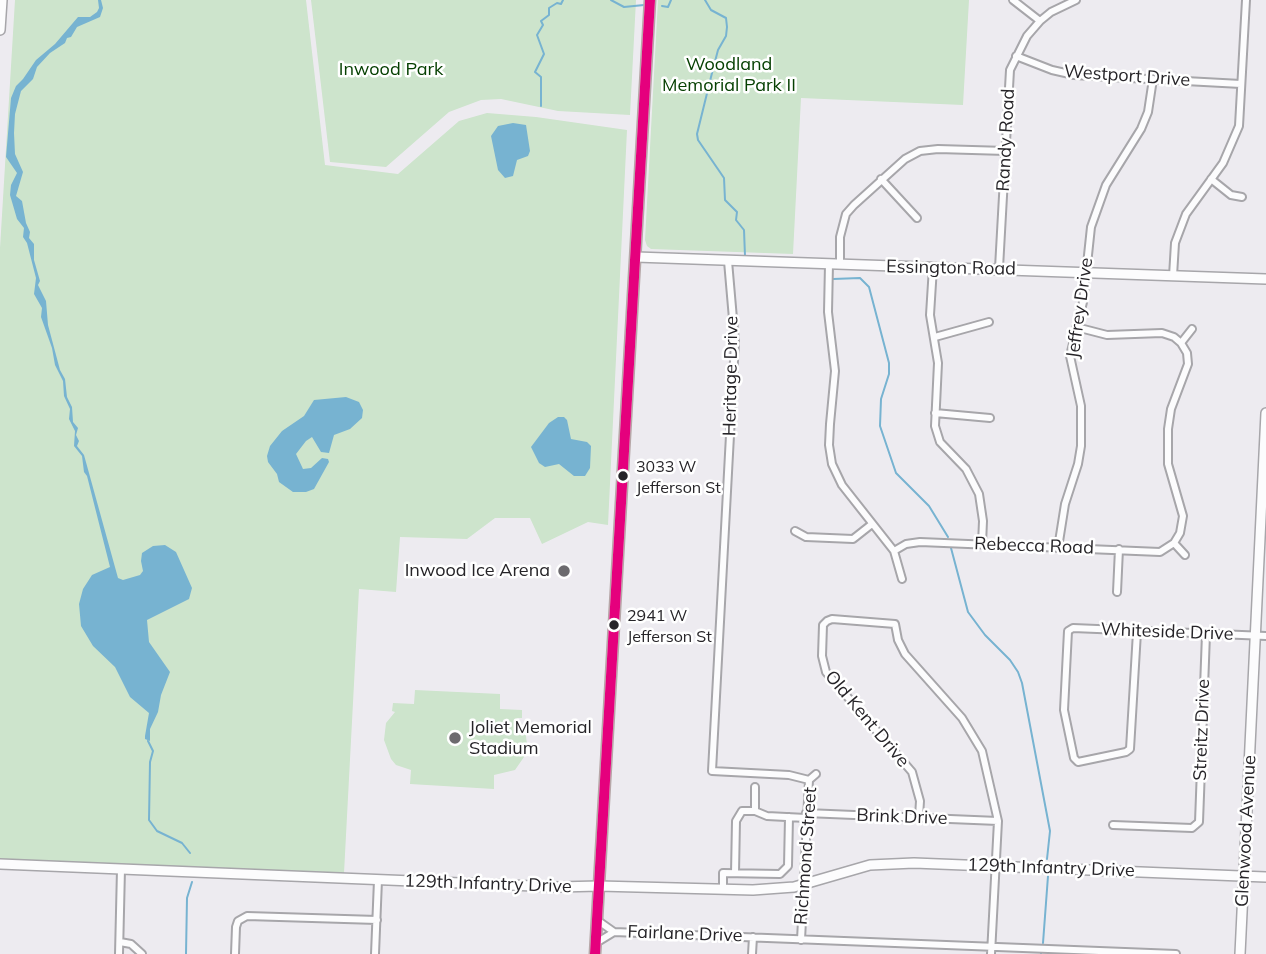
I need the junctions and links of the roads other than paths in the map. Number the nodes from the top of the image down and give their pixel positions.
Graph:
1 (2, 0) edge
2 (650, 0) edge
3 (1013, 0) edge
4 (1076, 0) edge
5 (1246, 0) edge
6 (1040, 21) junction
7 (0, 30) edge
8 (1016, 56) junction
9 (1153, 79) junction
10 (1241, 83) junction
11 (1006, 151) junction
12 (881, 179) junction
13 (1211, 180) junction
14 (1242, 197) dead end
15 (917, 218) dead end
16 (636, 257) junction
17 (728, 261) junction
18 (834, 265) junction
19 (933, 267) junction
20 (999, 268) junction
21 (1086, 272) junction
22 (1173, 276) junction
23 (1266, 279) edge
24 (989, 322) dead end
25 (1076, 327) junction
26 (1192, 329) dead end
27 (934, 337) junction
28 (1181, 343) junction
29 (936, 413) junction
30 (1266, 414) edge
31 (990, 418) dead end
32 (872, 524) junction
33 (795, 531) dead end
34 (1174, 543) junction
35 (982, 544) junction
36 (1058, 548) junction
37 (1119, 549) junction
38 (894, 551) junction
39 (1185, 555) dead end
40 (902, 579) dead end
41 (1117, 592) dead end
42 (1137, 632) junction
43 (1206, 634) junction
44 (1255, 635) junction
45 (1266, 636) edge
46 (816, 774) dead end
47 (809, 780) junction
48 (755, 787) dead end
49 (755, 811) junction
50 (806, 815) junction
51 (789, 817) junction
52 (919, 817) junction
53 (998, 821) junction
54 (1113, 825) dead end
55 (0, 864) edge
56 (996, 866) junction
57 (121, 869) junction
58 (735, 873) junction
59 (1243, 876) junction
60 (1266, 877) edge
61 (378, 880) junction
62 (803, 884) junction
63 (599, 886) junction
64 (723, 890) junction
65 (377, 920) junction
66 (597, 920) junction
67 (614, 932) junction
68 (753, 937) junction
69 (801, 940) junction
70 (120, 942) junction
71 (595, 949) edge
72 (991, 950) edge
73 (1082, 952) edge
74 (119, 954) edge
75 (142, 954) edge
76 (235, 954) edge
77 (375, 954) edge
78 (752, 954) edge
79 (1176, 954) edge
80 (1240, 954) edge

1 - 7 street
2 - 16 main road
3 - 6 street
4 - 6 street
5 - 10 street
6 - 8 street, Randy Road
8 - 9 street, Westport Drive
8 - 11 street, Randy Road
9 - 10 street, Westport Drive
9 - 21 street, Jeffrey Drive
10 - 13 street
11 - 12 street
11 - 20 street, Randy Road
12 - 15 street
12 - 18 street
13 - 14 street
13 - 22 street
16 - 17 street, Essington Road
16 - 63 main road
17 - 18 street, Essington Road
17 - 47 street, Heritage Drive
18 - 19 street, Essington Road
18 - 32 street
19 - 20 street, Essington Road
19 - 27 street
20 - 21 street, Essington Road
21 - 22 street, Essington Road
21 - 25 street, Jeffrey Drive
22 - 23 street, Essington Road
24 - 27 street
25 - 28 street
25 - 36 street, Jeffrey Drive
26 - 28 street
27 - 29 street
28 - 34 street
29 - 31 street
29 - 35 street
30 - 44 street, Glenwood Avenue
32 - 33 street
32 - 38 street
34 - 37 street, Rebecca Road
34 - 39 street
35 - 36 street, Rebecca Road
35 - 38 street, Rebecca Road
36 - 37 street, Rebecca Road
37 - 41 street
38 - 40 street
42 - 42 street, Whiteside Drive
42 - 43 street, Whiteside Drive
43 - 44 street, Whiteside Drive
43 - 54 street, Streitz Drive
44 - 45 street, Whiteside Drive
44 - 59 street, Glenwood Avenue
46 - 47 street, Richmond Street
47 - 50 street, Richmond Street
48 - 49 street
49 - 51 street, Brink Drive
49 - 58 street
50 - 51 street, Brink Drive
50 - 52 street, Brink Drive
50 - 62 street, Richmond Street
51 - 58 street
52 - 53 street, Brink Drive
52 - 53 street, Old Kent Drive
53 - 56 street
55 - 57 street, 129th Infantry Drive
56 - 59 street, 129th Infantry Drive
56 - 62 street, 129th Infantry Drive
56 - 72 street
57 - 61 street, 129th Infantry Drive
57 - 70 street
58 - 64 street
59 - 60 street, 129th Infantry Drive
59 - 80 street, Glenwood Avenue
61 - 63 street, 129th Infantry Drive
61 - 65 street
62 - 64 street, 129th Infantry Drive
62 - 69 street, Richmond Street
63 - 64 street, 129th Infantry Drive
63 - 66 main road
65 - 76 street
65 - 77 street
66 - 67 street, Fairlane Drive
66 - 71 main road
67 - 68 street, Fairlane Drive
67 - 71 street, Fairlane Drive
68 - 69 street, Fairlane Drive
68 - 78 street
69 - 72 street, Fairlane Drive
70 - 74 street
70 - 75 street
72 - 73 street, Fairlane Drive
73 - 79 street, Fairlane Drive

